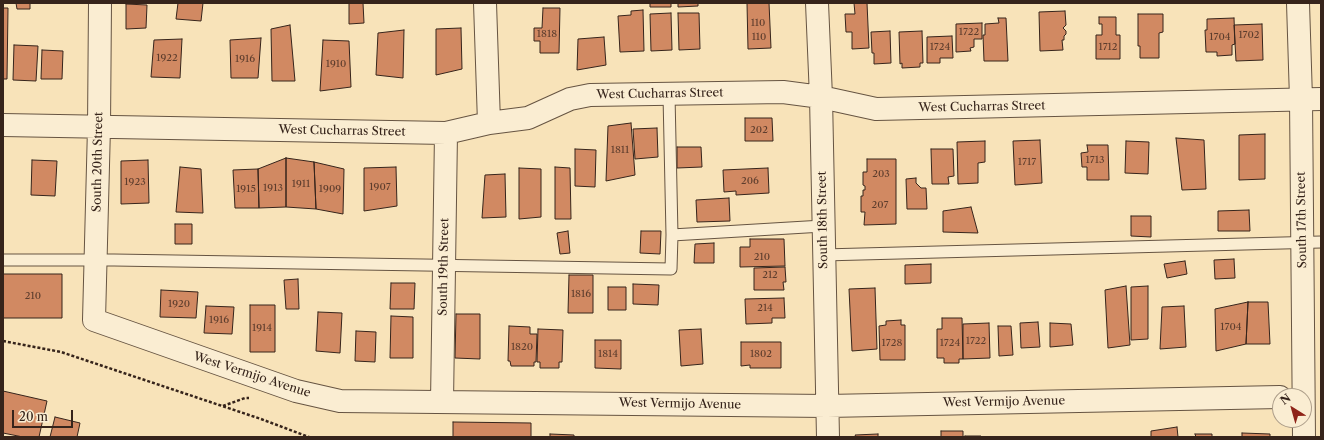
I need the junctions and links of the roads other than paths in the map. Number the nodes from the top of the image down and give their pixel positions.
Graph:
1 (100, 3) edge
2 (485, 3) edge
3 (817, 3) edge
4 (1298, 3) edge
5 (669, 95) junction
6 (821, 97) junction
7 (1311, 99) edge
8 (489, 123) junction
9 (3, 125) edge
10 (99, 127) junction
11 (446, 133) junction
12 (823, 226) junction
13 (672, 235) junction
14 (1312, 242) edge
15 (823, 255) junction
16 (3, 260) edge
17 (95, 260) junction
18 (444, 265) junction
19 (94, 320) joint
20 (1304, 388) edge
21 (1272, 397) edge
22 (442, 402) junction
23 (827, 406) junction
24 (828, 437) edge

1 - 10 street, South 20th Street
2 - 8 street
3 - 6 street, South 18th Street
4 - 7 street, South 17th Street
5 - 6 street, West Cucharras Street
5 - 8 street, West Cucharras Street
5 - 13 lane
6 - 7 street, West Cucharras Street
6 - 12 street, South 18th Street
7 - 14 street, South 17th Street
8 - 11 street, West Cucharras Street
9 - 10 street, West Cucharras Street
10 - 11 street, West Cucharras Street
10 - 17 street, South 20th Street
11 - 18 street, South 19th Street
12 - 13 lane
12 - 15 street, South 18th Street
13 - 18 lane
14 - 15 lane
14 - 20 street, South 17th Street
15 - 23 street, South 18th Street
16 - 17 lane
17 - 18 lane
17 - 19 street, South 20th Street
18 - 22 street, South 19th Street
19 - 22 street, West Vermijo Avenue
21 - 23 street, West Vermijo Avenue
22 - 23 street, West Vermijo Avenue
23 - 24 street, South 18th Street

